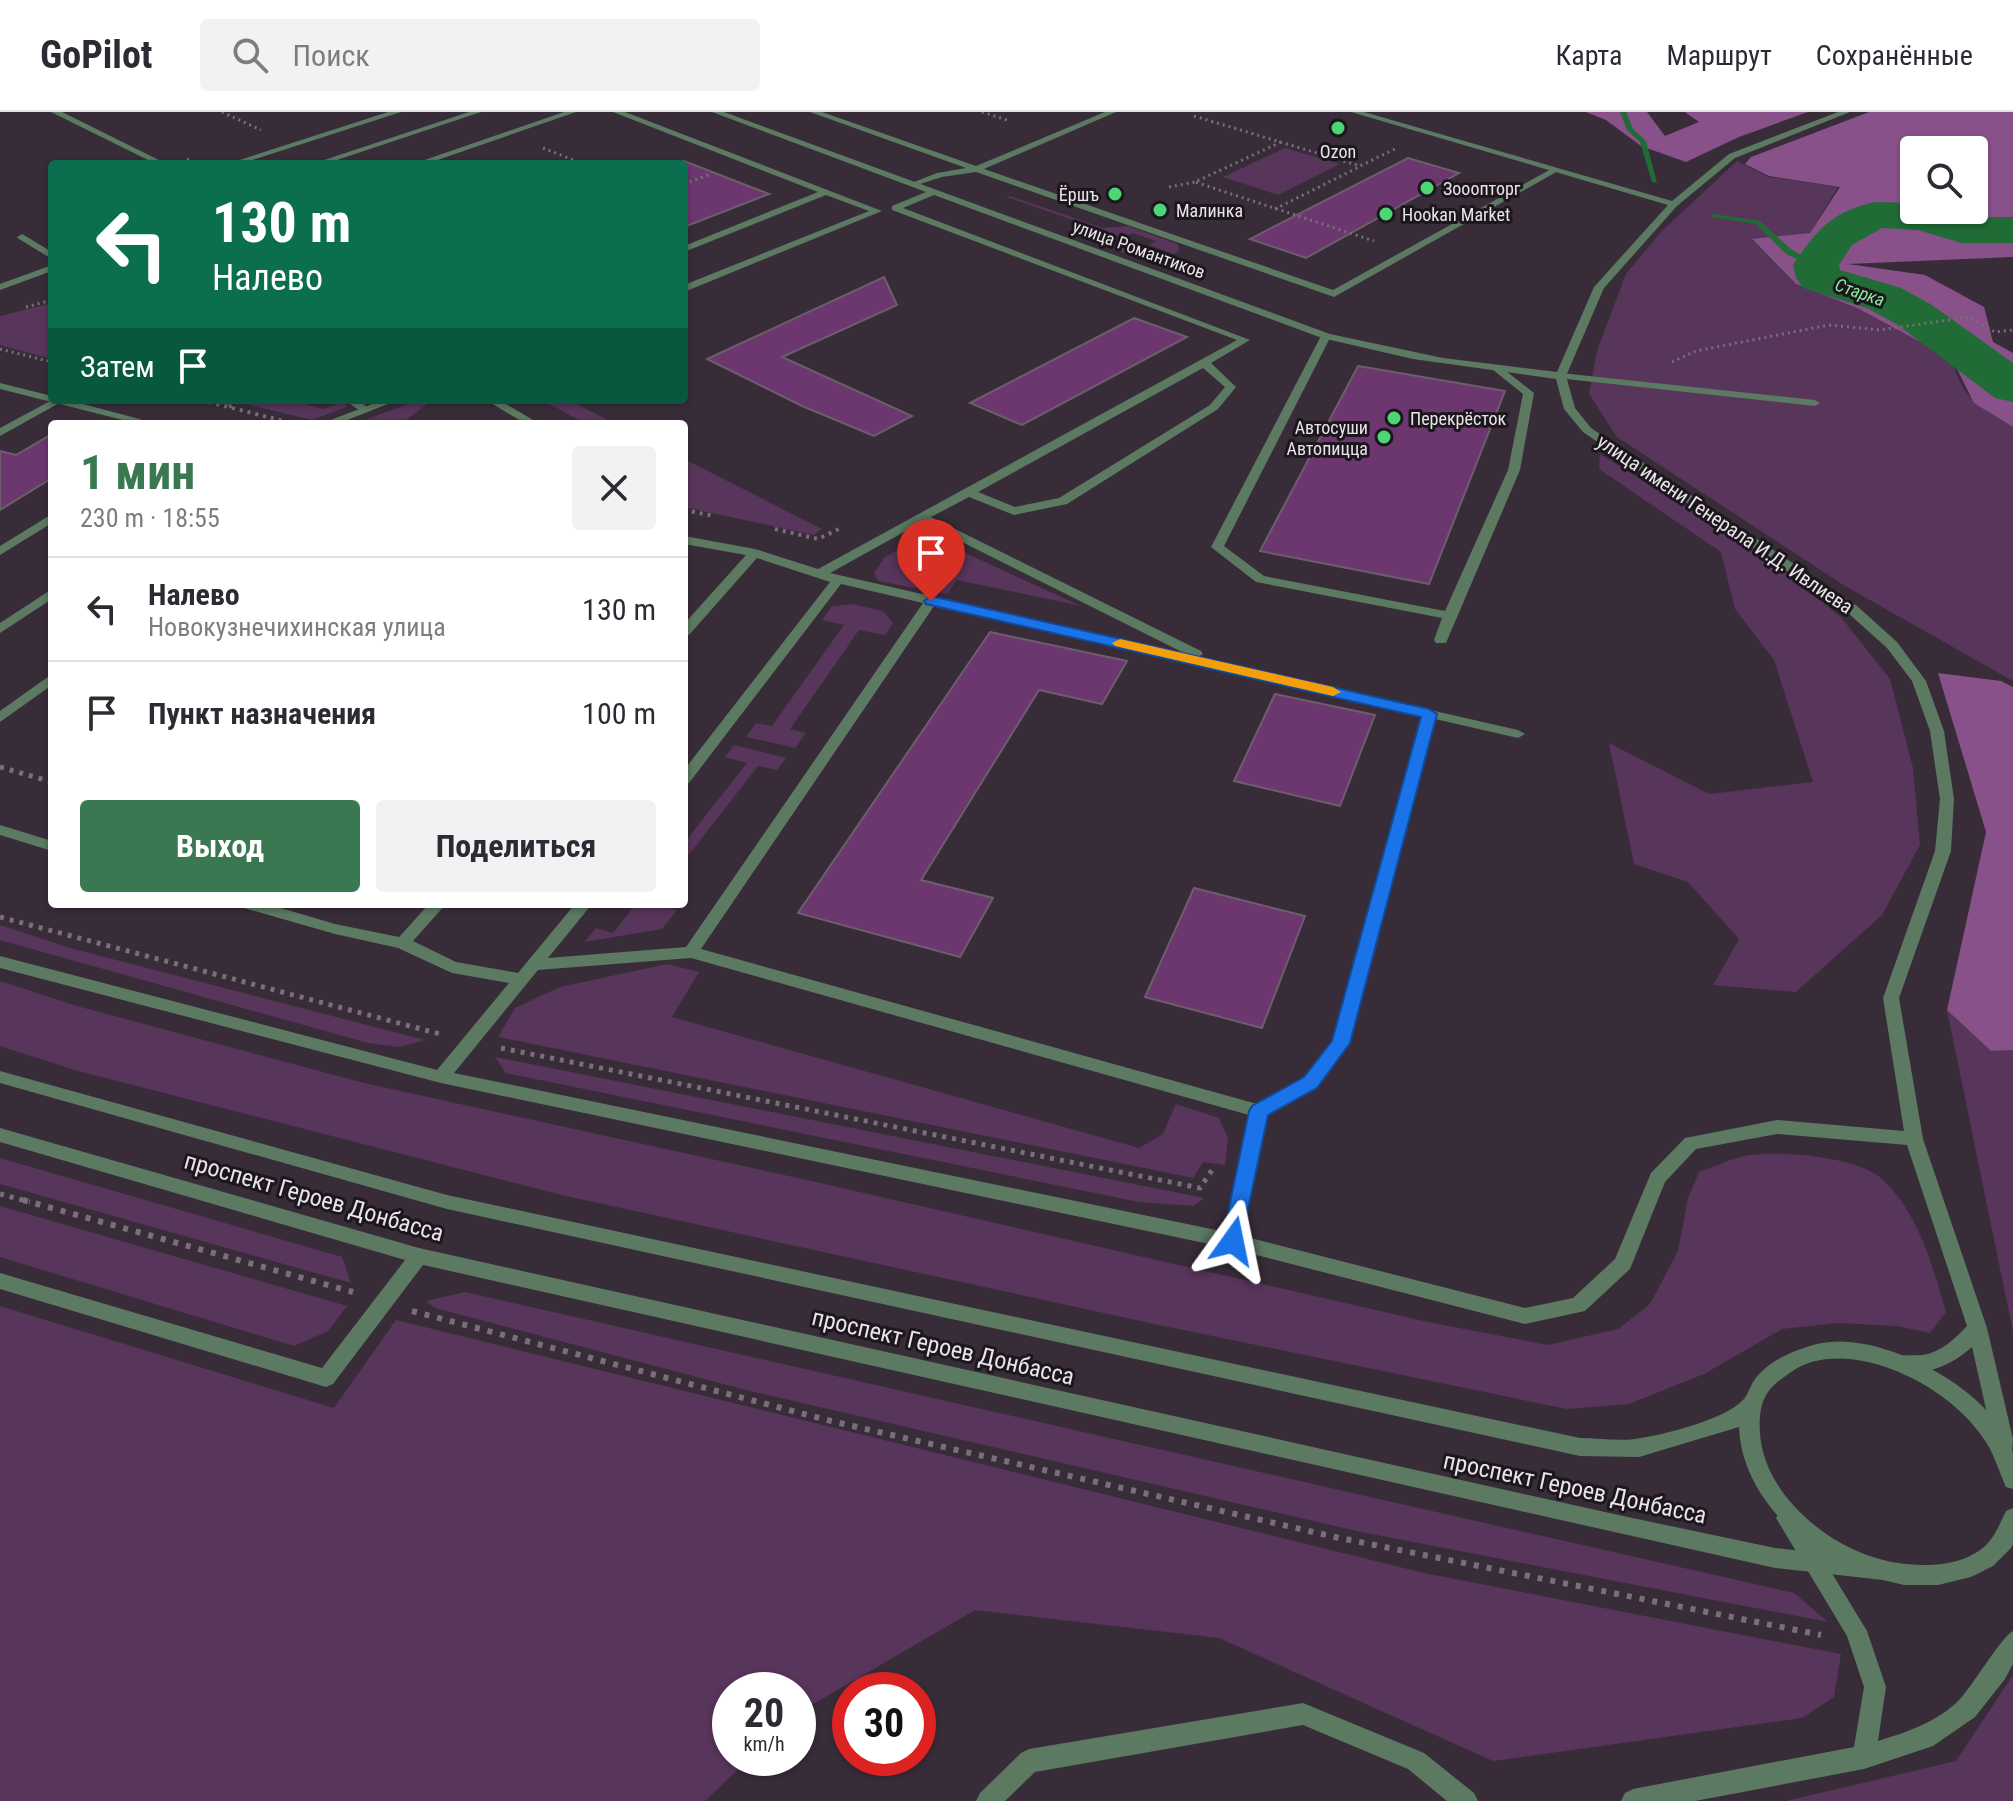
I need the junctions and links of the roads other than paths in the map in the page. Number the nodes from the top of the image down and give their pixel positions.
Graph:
1 (55, 112) edge
2 (397, 112) edge
3 (477, 112) edge
4 (572, 112) edge
5 (617, 112) edge
6 (716, 112) edge
7 (814, 112) edge
8 (1112, 112) edge
9 (1355, 112) edge
10 (1846, 112) edge
11 (155, 160) edge
12 (244, 160) edge
13 (328, 160) edge
14 (429, 160) edge
15 (976, 169) junction
16 (1556, 170) junction
17 (917, 184) junction
18 (827, 191) junction
19 (936, 191) junction
20 (1674, 204) junction
21 (22, 237) dead end
22 (688, 247) edge
23 (48, 253) edge
24 (48, 269) edge
25 (0, 287) edge
26 (688, 287) edge
27 (1326, 336) junction
28 (1204, 363) junction
29 (1497, 369) junction
30 (1561, 376) junction
31 (0, 386) edge
32 (48, 398) edge
33 (1815, 403) dead end
34 (48, 404) edge
35 (71, 404) edge
36 (356, 404) edge
37 (382, 404) edge
38 (498, 404) edge
39 (366, 410) junction
40 (136, 420) edge
41 (337, 420) edge
42 (527, 420) edge
43 (0, 433) edge
44 (968, 492) junction
45 (921, 517) junction
46 (48, 521) edge
47 (688, 541) edge
48 (0, 551) edge
49 (755, 553) junction
50 (819, 574) junction
51 (838, 580) junction
52 (48, 596) edge
53 (931, 601) junction
54 (1449, 616) junction
55 (688, 628) edge
56 (0, 629) edge
57 (1441, 640) dead end
58 (1218, 665) junction
59 (48, 681) edge
60 (1429, 714) junction
61 (0, 718) edge
62 (1518, 734) dead end
63 (688, 775) edge
64 (0, 830) edge
65 (48, 845) edge
66 (263, 908) edge
67 (434, 908) edge
68 (581, 908) edge
69 (402, 943) junction
70 (691, 952) junction
71 (0, 962) edge
72 (535, 965) junction
73 (522, 980) junction
74 (0, 1077) edge
75 (441, 1077) junction
76 (1259, 1111) junction
77 (0, 1135) edge
78 (1914, 1139) junction
79 (1233, 1241) junction
80 (419, 1256) junction
81 (0, 1281) edge
82 (1977, 1328) junction
83 (1901, 1363) junction
84 (1753, 1404) junction
85 (2010, 1471) edge
86 (1774, 1495) junction
87 (2013, 1518) edge
88 (1814, 1563) junction
89 (1883, 1570) junction
90 (2013, 1642) edge
91 (1864, 1757) junction
92 (988, 1801) edge
93 (1466, 1801) edge
94 (1633, 1801) edge

1 - 11 street
2 - 12 street
3 - 13 street
4 - 14 street
5 - 18 street
6 - 17 street, улица Романтиков
7 - 15 street
8 - 15 street
9 - 16 street
10 - 20 street
15 - 16 street
15 - 17 street
16 - 20 street
17 - 19 street, улица Романтиков
18 - 22 street
18 - 26 street
19 - 27 street, улица Романтиков
19 - 28 street
20 - 30 street
21 - 23 street
24 - 25 street
27 - 29 street, улица Романтиков
27 - 54 street
28 - 44 street
28 - 44 street
29 - 30 street, улица Романтиков
29 - 54 street
30 - 33 street, улица Романтиков
30 - 78 street, улица имени Генерала И.Д. Ивлиева
31 - 32 street
34 - 43 street
35 - 40 street
36 - 39 street
37 - 39 street
38 - 42 street
39 - 41 street
44 - 45 street
45 - 50 street
45 - 58 street
46 - 48 street
47 - 49 street
49 - 50 street
49 - 55 street
50 - 51 street
51 - 53 street
51 - 63 street
52 - 56 street
53 - 58 street
53 - 70 street
54 - 57 street
58 - 60 street
59 - 61 street
60 - 62 street
60 - 76 street
64 - 65 street
66 - 69 street
67 - 69 street
68 - 72 street
69 - 73 street
70 - 72 street
70 - 76 street
71 - 75 street
72 - 73 street
73 - 75 street
74 - 84 street, проспект Героев Донбасса
75 - 79 street
76 - 79 street
77 - 80 street, проспект Героев Донбасса
78 - 79 street
78 - 82 street, улица имени Генерала И.Д. Ивлиева
80 - 81 street
80 - 88 street, проспект Героев Донбасса
82 - 83 street
82 - 85 street, улица имени Генерала И.Д. Ивлиева
83 - 84 street
83 - 85 street
84 - 86 street
86 - 88 street
86 - 89 street
87 - 89 street, проспект Героев Донбасса
88 - 89 street, проспект Героев Донбасса
88 - 91 street
90 - 91 street
91 - 94 street
92 - 93 street

